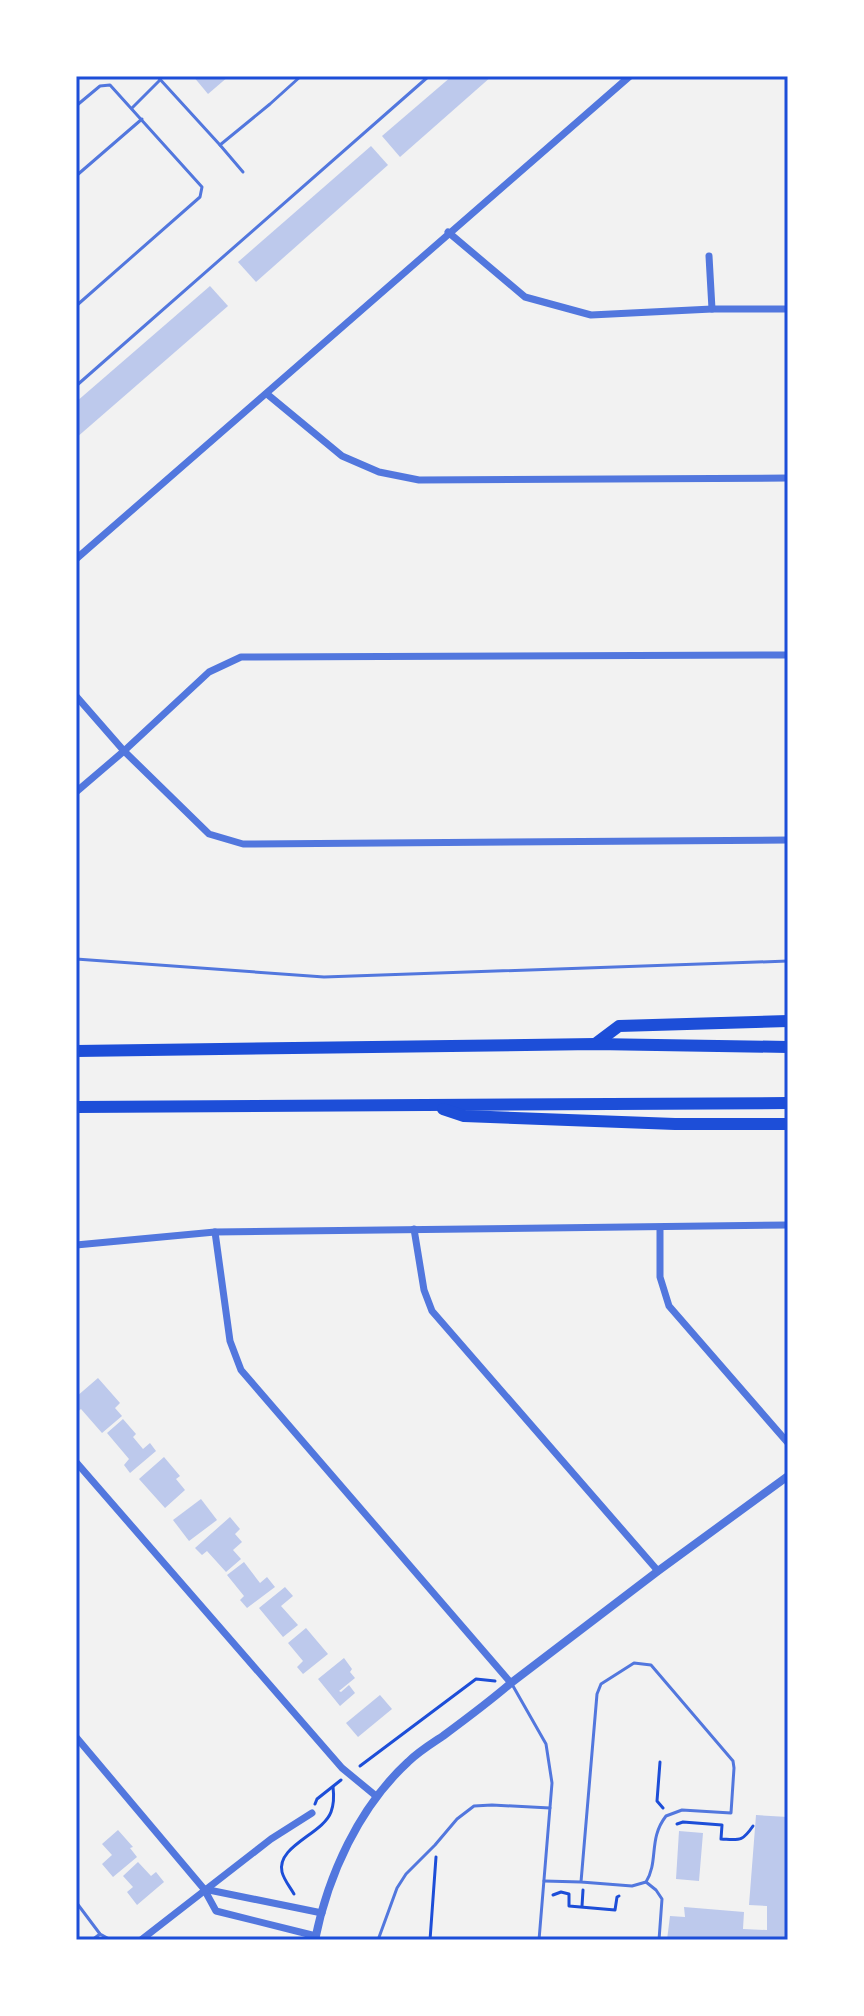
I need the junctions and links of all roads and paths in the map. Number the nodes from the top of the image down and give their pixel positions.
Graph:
1 (301, 76) edge
2 (429, 76) edge
3 (630, 76) edge
4 (159, 78) edge
5 (76, 106) edge
6 (132, 108) junction
7 (142, 119) junction
8 (220, 145) junction
9 (76, 165) edge
10 (82, 171) junction
11 (243, 172) dead end
12 (76, 176) edge
13 (448, 232) junction
14 (709, 256) dead end
15 (76, 306) edge
16 (712, 309) junction
17 (788, 309) edge
18 (76, 386) edge
19 (267, 394) junction
20 (788, 478) edge
21 (76, 559) edge
22 (788, 655) edge
23 (76, 696) edge
24 (124, 751) junction
25 (76, 792) edge
26 (788, 840) edge
27 (76, 959) edge
28 (788, 961) edge
29 (788, 1021) edge
30 (595, 1044) junction
31 (788, 1047) edge
32 (76, 1051) edge
33 (788, 1103) edge
34 (432, 1105) junction
35 (76, 1107) edge
36 (788, 1124) edge
37 (788, 1225) edge
38 (660, 1228) junction
39 (414, 1229) junction
40 (215, 1232) junction
41 (76, 1245) edge
42 (788, 1443) edge
43 (76, 1462) edge
44 (788, 1476) edge
45 (658, 1571) junction
46 (511, 1683) junction
47 (76, 1737) edge
48 (660, 1762) dead end
49 (365, 1763) dead end
50 (376, 1796) junction
51 (550, 1808) junction
52 (312, 1813) joint
53 (668, 1815) junction
54 (435, 1845) junction
55 (544, 1881) junction
56 (581, 1882) junction
57 (646, 1882) junction
58 (204, 1889) junction
59 (76, 1902) edge
60 (295, 1907) junction
61 (582, 1907) dead end
62 (322, 1913) junction
63 (100, 1934) junction
64 (316, 1938) edge
65 (92, 1940) edge
66 (111, 1940) edge
67 (141, 1940) edge
68 (378, 1940) edge
69 (430, 1940) edge
70 (539, 1940) edge
71 (659, 1940) edge

1 - 8 lane
2 - 18 lane
3 - 13 street
4 - 6 lane
4 - 8 lane
5 - 6 lane
6 - 7 lane
7 - 10 lane
7 - 15 lane
8 - 11 lane
9 - 10 lane
10 - 12 lane
13 - 16 street
13 - 19 street
14 - 16 street
16 - 17 street
19 - 20 street
19 - 21 street
22 - 24 street
23 - 24 street
24 - 25 street
24 - 26 street
27 - 28 lane
29 - 30 highway
30 - 31 highway
30 - 32 highway
33 - 34 highway
34 - 35 highway
34 - 36 highway
37 - 38 street
38 - 39 street
38 - 42 street
39 - 40 street
39 - 45 street
40 - 41 street
40 - 46 street
43 - 50 street
44 - 45 street
45 - 46 street
46 - 49 path
46 - 50 street
46 - 51 lane
47 - 58 street
48 - 53 path
50 - 62 street
51 - 54 lane
51 - 55 lane
52 - 58 street
52 - 60 path
53 - 56 lane
53 - 57 lane
54 - 68 lane
54 - 69 path
55 - 56 lane
55 - 70 lane
56 - 57 lane
56 - 61 path
57 - 71 lane
58 - 60 street
58 - 64 street
58 - 67 street
59 - 63 lane
60 - 62 street
62 - 64 street
63 - 65 lane
63 - 66 lane

